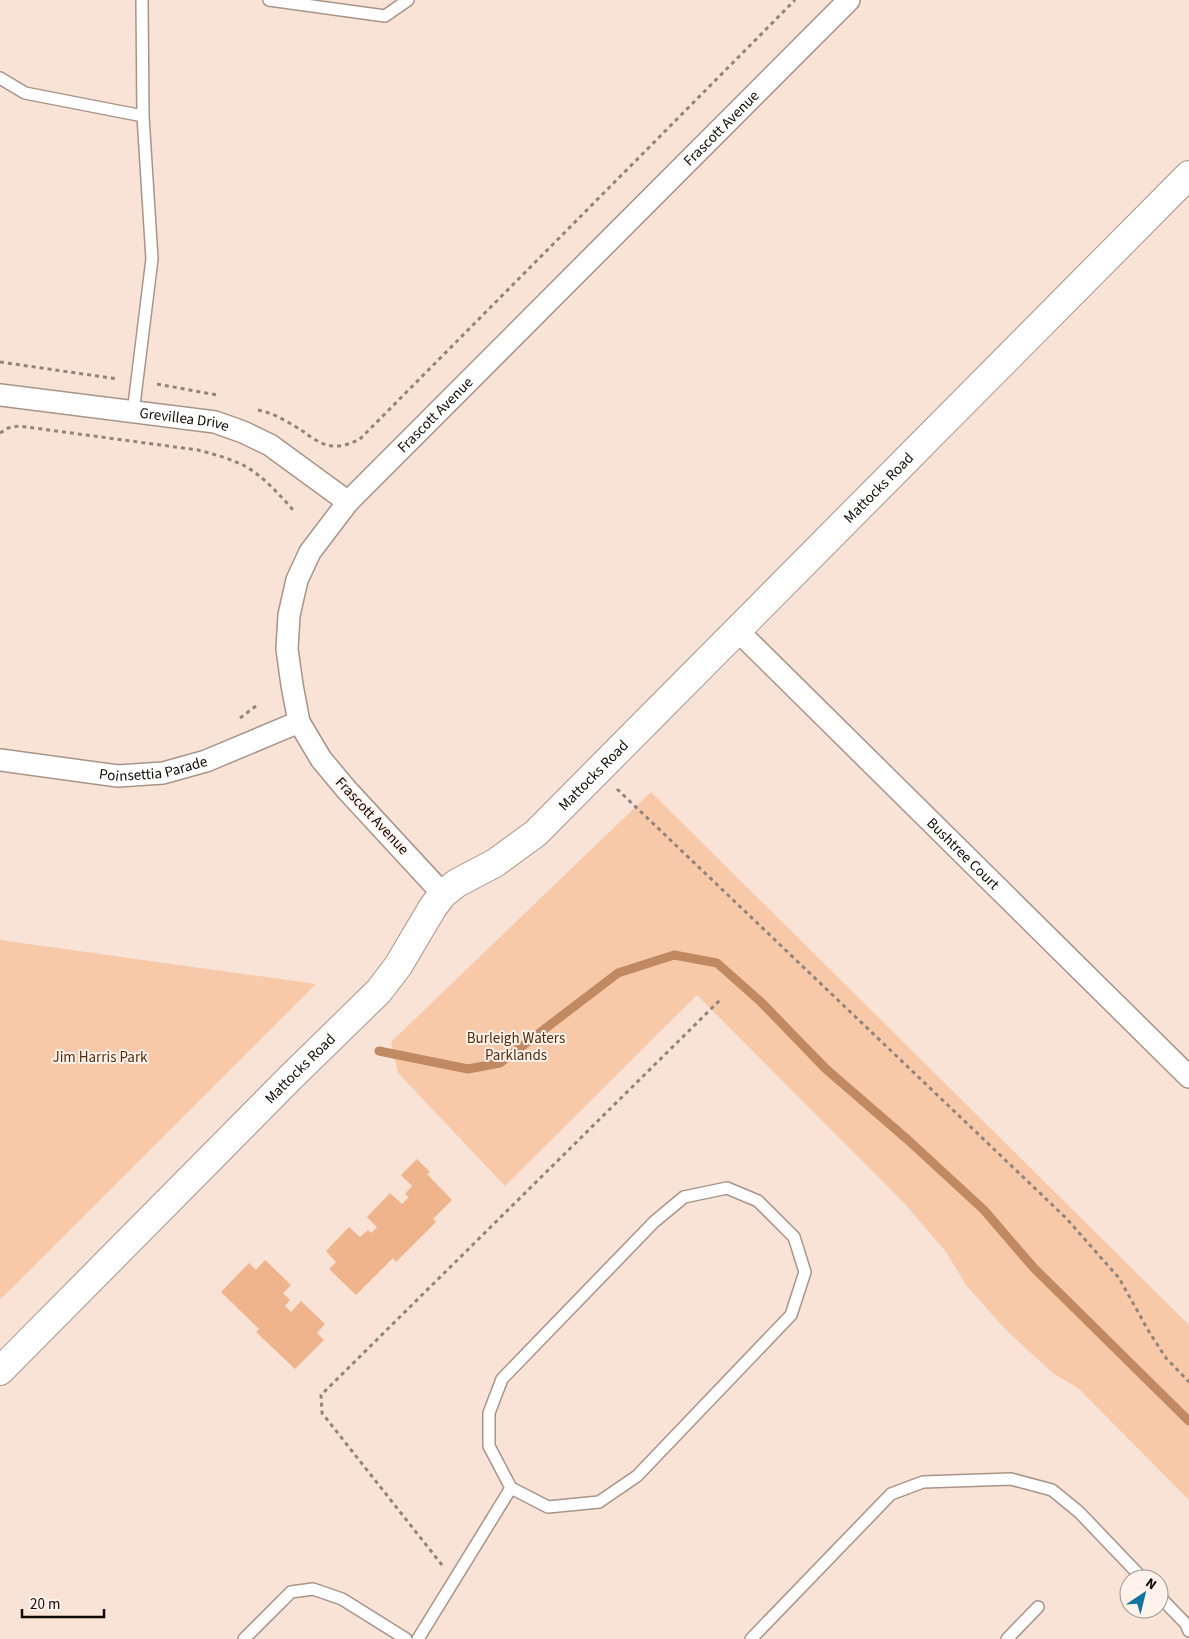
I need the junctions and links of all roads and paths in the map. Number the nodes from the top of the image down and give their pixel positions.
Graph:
1 (142, 0) edge
2 (268, 0) edge
3 (408, 0) edge
4 (795, 0) edge
5 (849, 0) edge
6 (0, 78) edge
7 (144, 116) junction
8 (1189, 175) edge
9 (0, 362) edge
10 (137, 381) junction
11 (0, 395) edge
12 (218, 396) dead end
13 (256, 409) dead end
14 (133, 413) junction
15 (0, 433) edge
16 (348, 502) junction
17 (293, 510) dead end
18 (737, 630) junction
19 (256, 706) dead end
20 (299, 722) junction
21 (232, 724) dead end
22 (0, 760) edge
23 (599, 771) junction
24 (443, 894) junction
25 (720, 1000) dead end
26 (1189, 1077) edge
27 (0, 1371) edge
28 (1189, 1382) edge
29 (511, 1488) junction
30 (1134, 1569) edge
31 (454, 1581) junction
32 (1169, 1606) edge
33 (1038, 1607) dead end
34 (1189, 1631) edge
35 (244, 1639) edge
36 (406, 1639) edge
37 (418, 1639) edge
38 (751, 1639) edge
39 (1007, 1639) edge

1 - 7 lane
2 - 3 lane
4 - 13 path
5 - 16 street, Frascott Avenue
6 - 7 lane
7 - 10 lane
8 - 18 street, Mattocks Road
9 - 10 path
10 - 12 path
10 - 14 lane
11 - 14 street, Grevillea Drive
14 - 16 street, Grevillea Drive
15 - 17 path
16 - 20 street, Frascott Avenue
18 - 23 street, Mattocks Road
18 - 26 street, Bushtree Court
19 - 21 path
20 - 22 street, Poinsettia Parade
20 - 24 street, Frascott Avenue
23 - 24 street, Mattocks Road
23 - 28 path
24 - 27 street, Mattocks Road
25 - 31 path
29 - 29 lane
29 - 31 lane
30 - 38 lane
31 - 37 lane
32 - 34 lane
33 - 39 lane
35 - 36 lane

